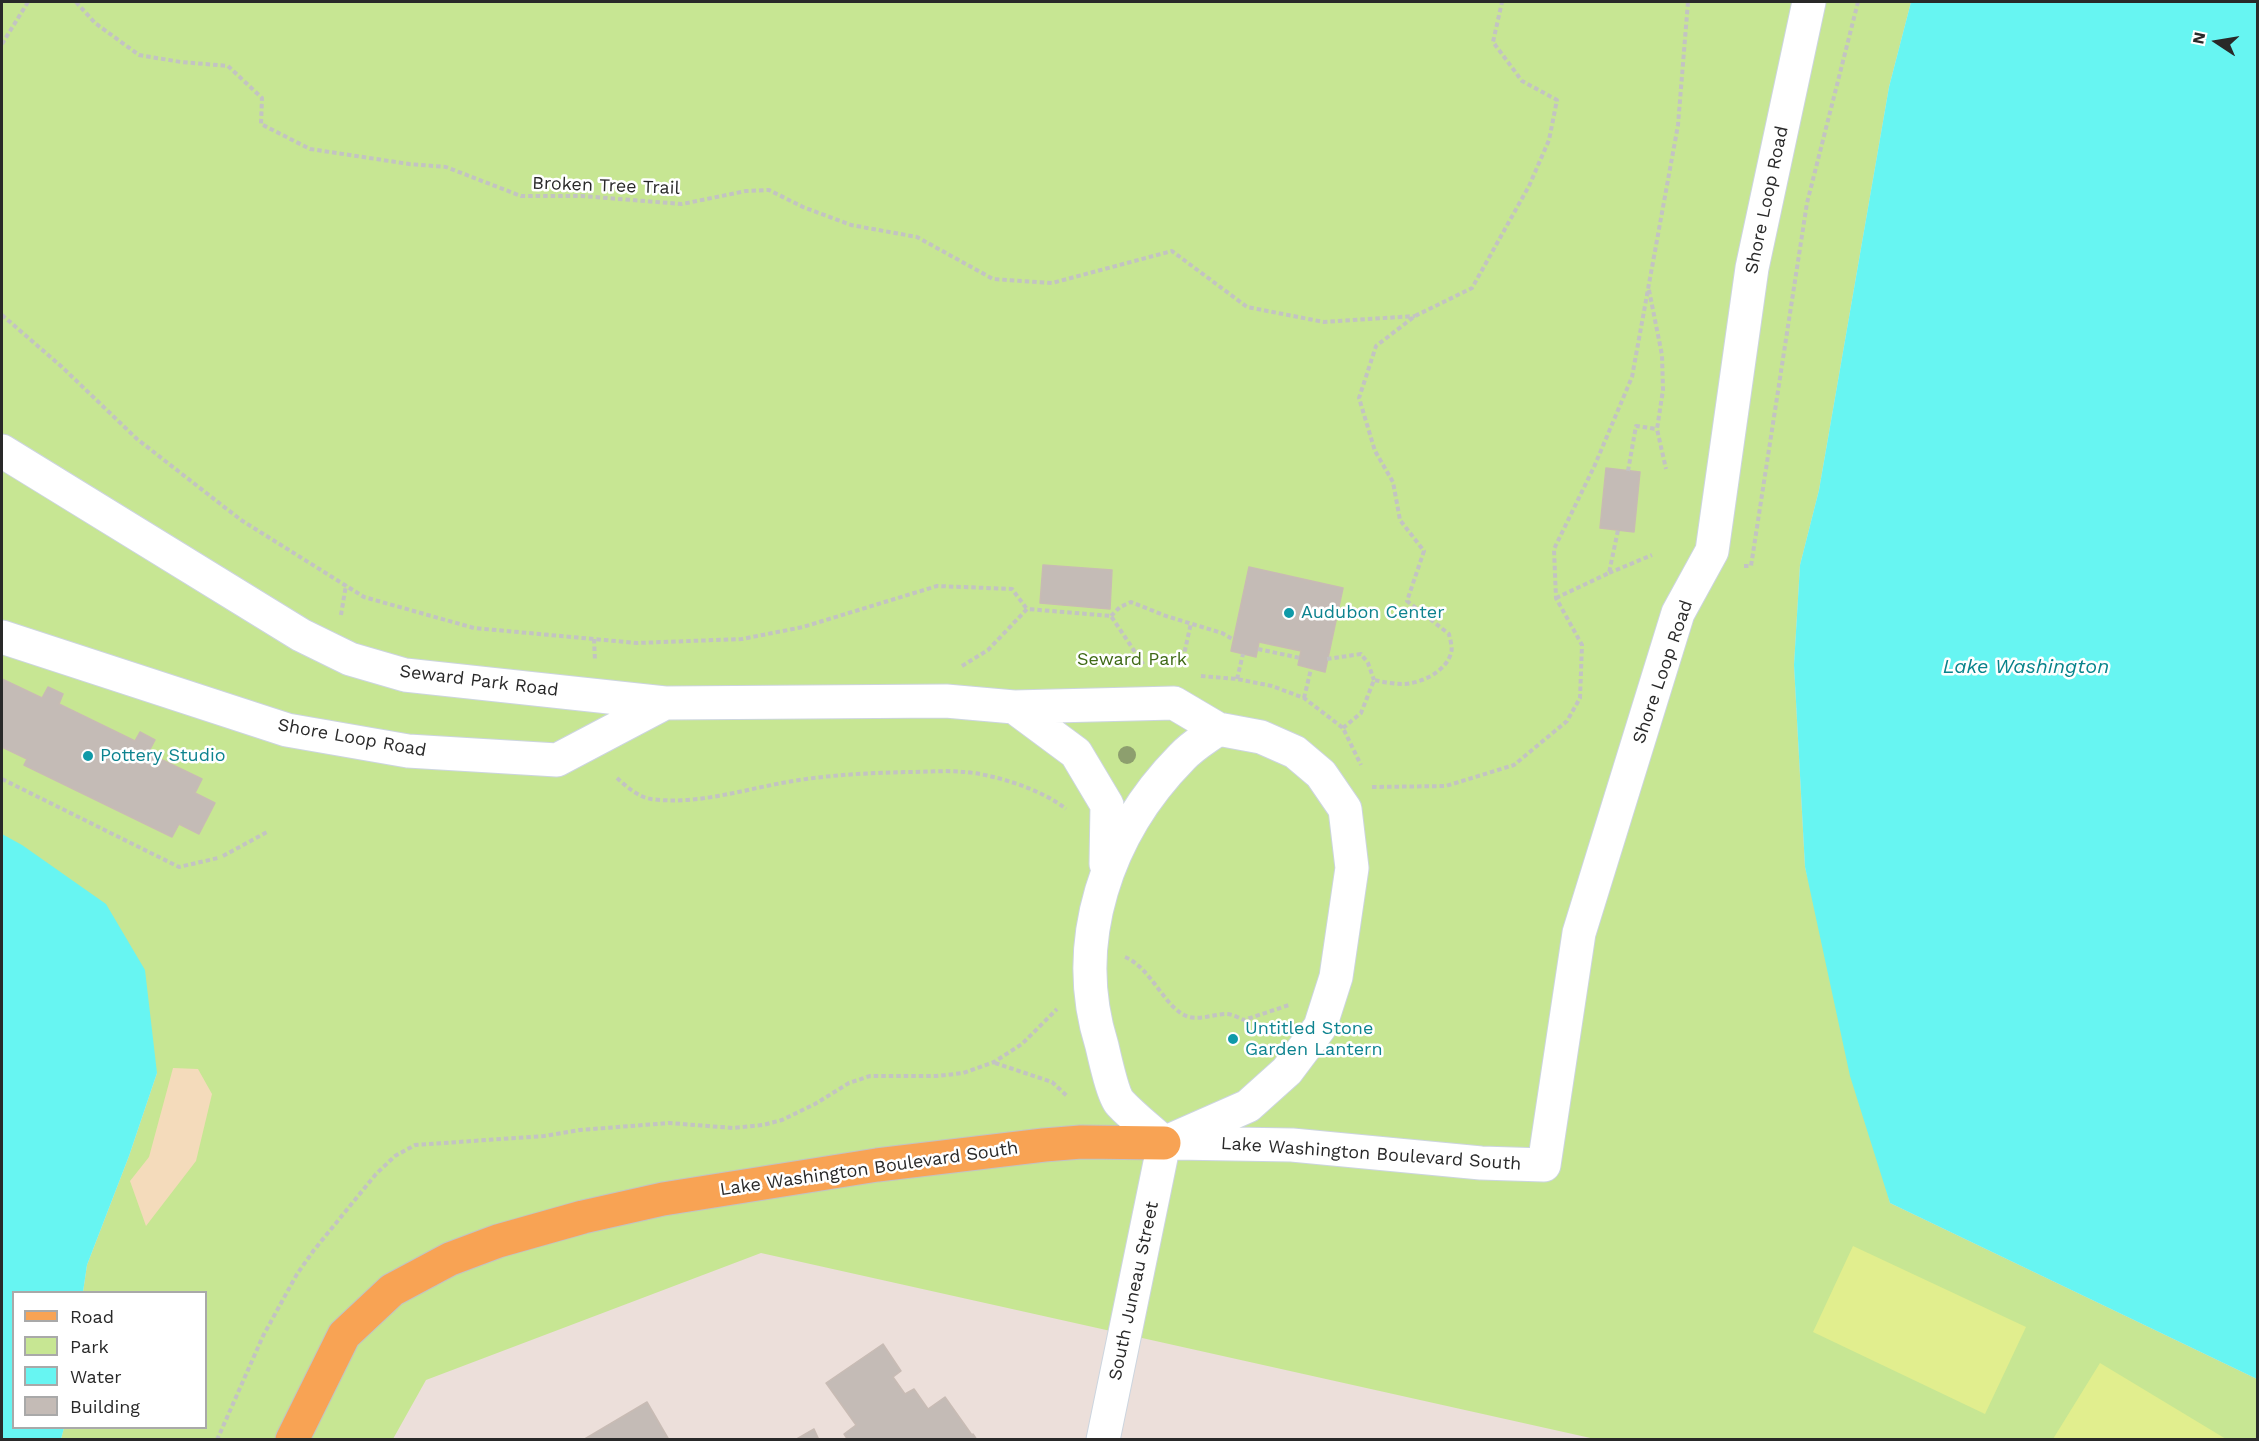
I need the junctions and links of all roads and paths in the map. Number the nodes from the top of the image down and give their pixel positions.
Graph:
1 (27, 2) edge
2 (76, 2) edge
3 (1502, 2) edge
4 (1688, 2) edge
5 (1809, 2) edge
6 (1858, 2) edge
7 (2, 44) edge
8 (1648, 287) junction
9 (2, 315) edge
10 (1415, 316) junction
11 (1657, 429) junction
12 (2, 451) edge
13 (1666, 469) dead end
14 (1628, 471) dead end
15 (1618, 530) dead end
16 (1652, 555) dead end
17 (1743, 566) dead end
18 (1609, 573) junction
19 (1556, 598) junction
20 (1027, 609) junction
21 (1112, 616) junction
22 (1191, 623) junction
23 (3, 637) edge
24 (594, 639) junction
25 (1234, 640) dead end
26 (1258, 649) dead end
27 (1243, 654) dead end
28 (1300, 658) dead end
29 (1182, 659) dead end
30 (1327, 659) dead end
31 (595, 662) dead end
32 (962, 666) dead end
33 (1311, 669) dead end
34 (1149, 673) dead end
35 (1237, 679) dead end
36 (1374, 680) junction
37 (1304, 698) dead end
38 (665, 704) junction
39 (1014, 707) junction
40 (1343, 728) dead end
41 (1218, 729) junction
42 (616, 778) dead end
43 (2, 779) edge
44 (1369, 787) dead end
45 (1074, 815) dead end
46 (267, 832) dead end
47 (223, 856) dead end
48 (218, 858) dead end
49 (1106, 872) junction
50 (1118, 958) dead end
51 (1293, 1003) dead end
52 (1061, 1005) dead end
53 (994, 1062) junction
54 (1067, 1096) dead end
55 (1164, 1143) junction
56 (1544, 1165) joint
57 (217, 1440) edge
58 (292, 1440) edge
59 (1103, 1440) edge

1 - 7 path
2 - 10 path, Broken Tree Trail
3 - 10 path
4 - 8 path
5 - 56 street, Shore Loop Road
6 - 17 path
8 - 11 path
8 - 19 path
9 - 24 path
10 - 36 path
11 - 13 path
11 - 14 path
12 - 38 street, Seward Park Road
15 - 18 path
16 - 18 path
18 - 19 path
19 - 44 path
20 - 21 path
20 - 24 path
20 - 32 path
21 - 22 path
21 - 34 path
22 - 25 path
22 - 29 path
23 - 38 street, Shore Loop Road
24 - 31 path
26 - 28 path
27 - 35 path
30 - 36 path
33 - 37 path
36 - 40 path
38 - 39 street, Seward Park Road
39 - 41 street, Seward Park Road
39 - 49 street
41 - 49 street
41 - 55 street, Seward Park Road
42 - 45 path
43 - 48 path
46 - 47 path
49 - 55 street
50 - 51 path
52 - 53 path
53 - 54 path
53 - 57 path
55 - 56 street, Lake Washington Boulevard South
55 - 58 main road, Lake Washington Boulevard South
55 - 59 street, South Juneau Street

